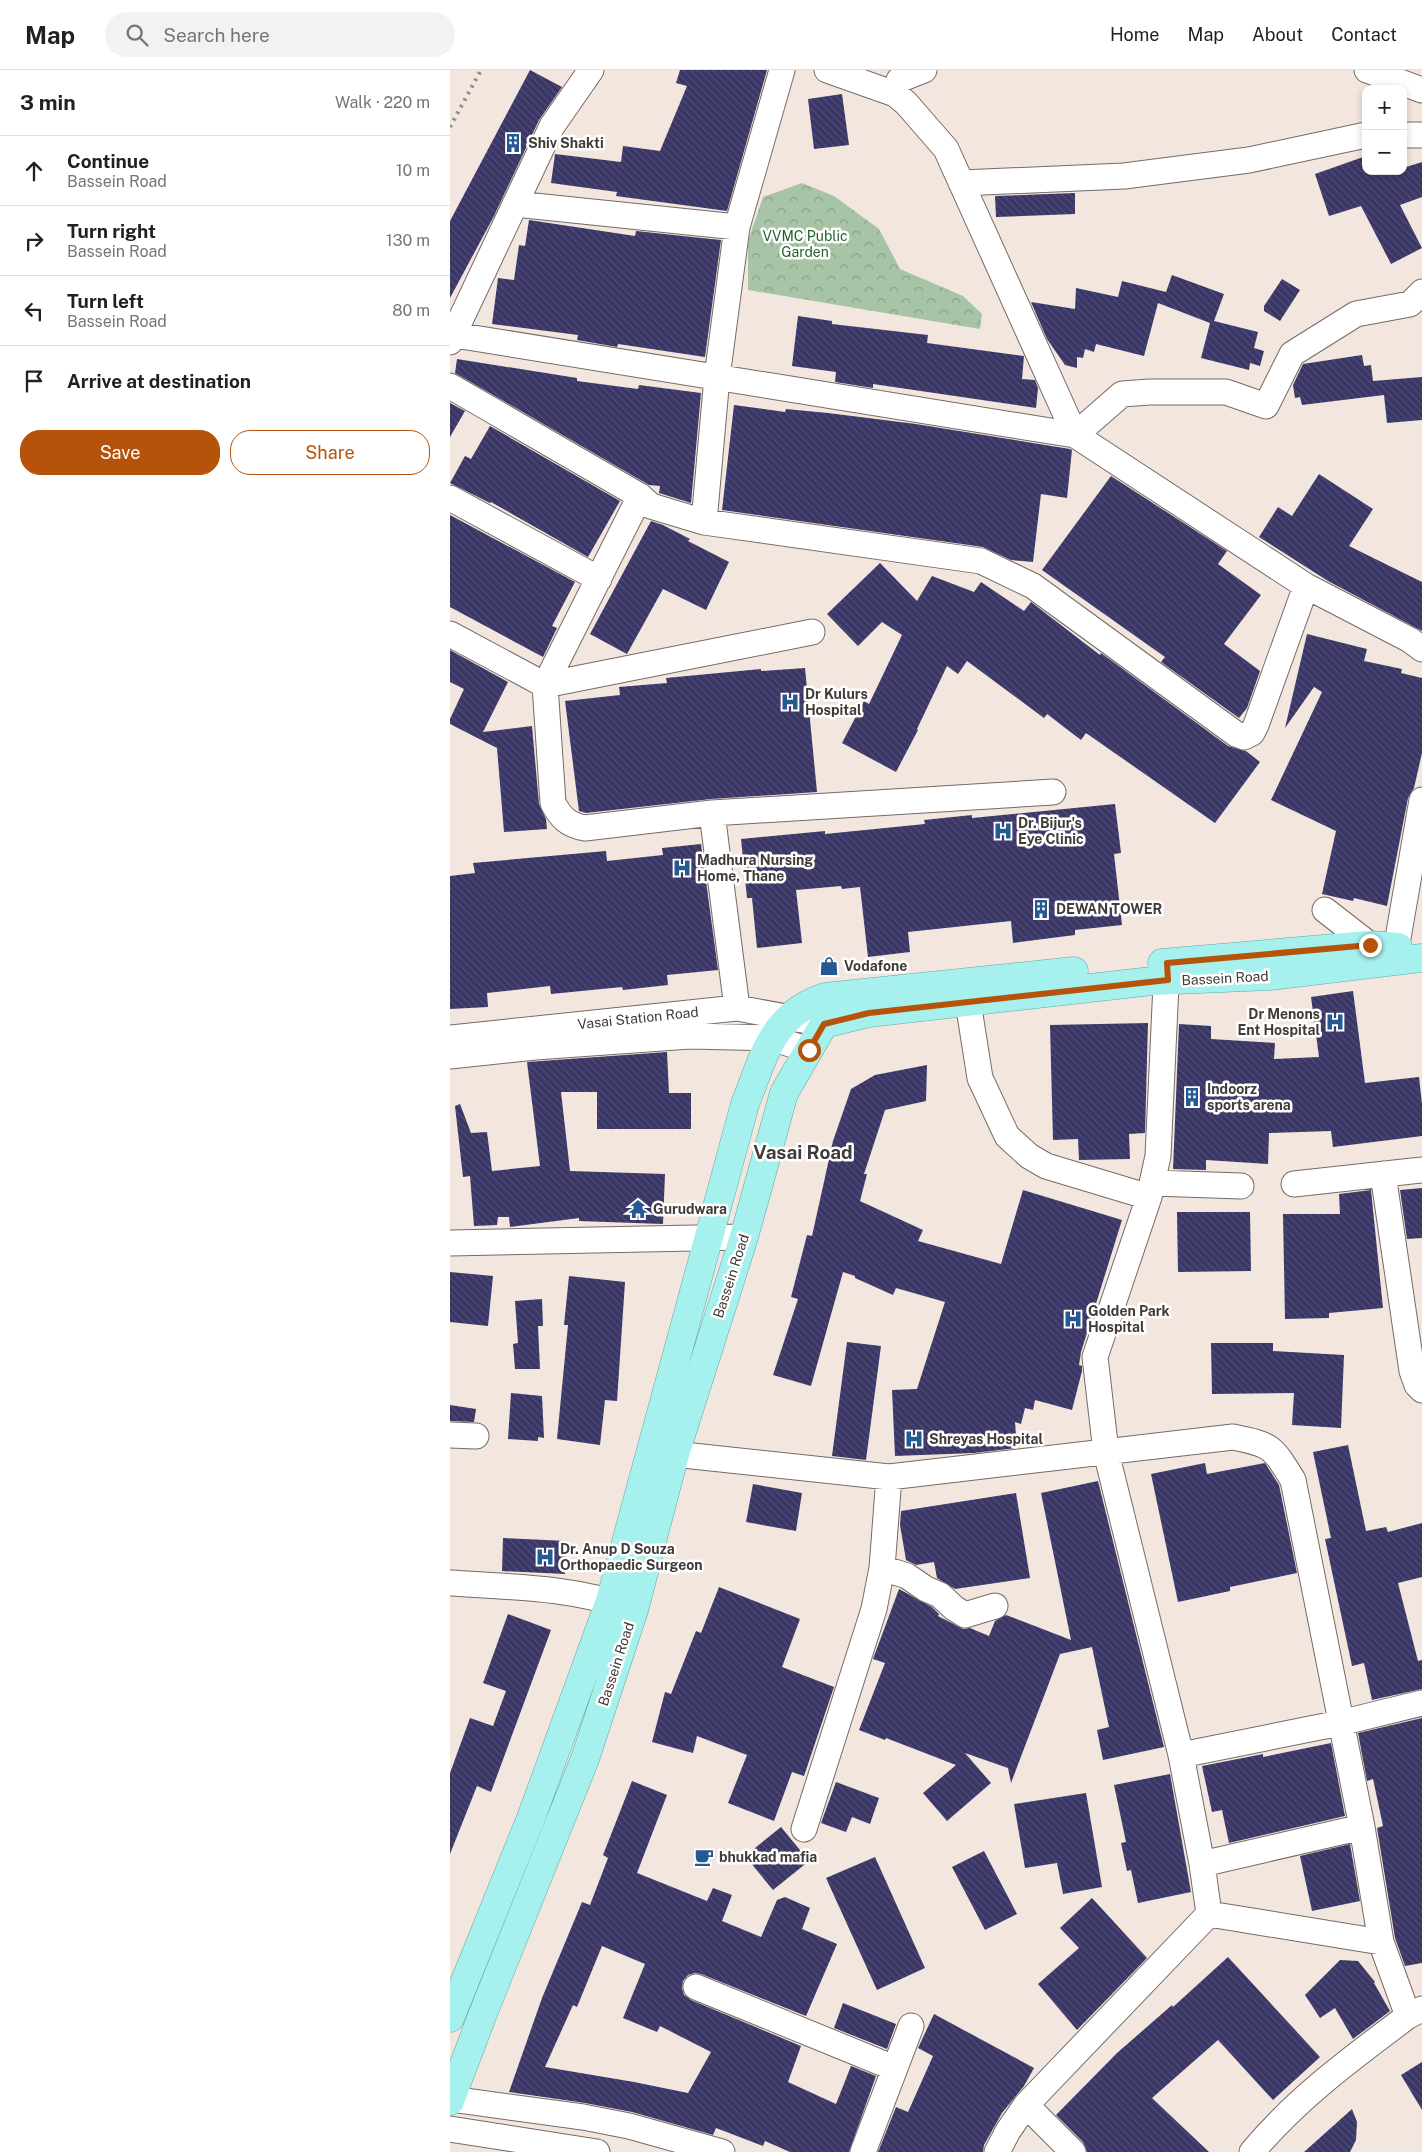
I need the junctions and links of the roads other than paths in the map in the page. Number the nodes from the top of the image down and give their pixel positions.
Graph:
1 (591, 70) edge
2 (782, 70) edge
3 (827, 70) edge
4 (924, 70) edge
5 (1367, 70) edge
6 (899, 82) edge
7 (1422, 90) edge
8 (1407, 135) edge
9 (1422, 135) edge
10 (1362, 136) edge
11 (961, 183) junction
12 (515, 204) junction
13 (737, 227) junction
14 (1422, 292) edge
15 (452, 339) edge
16 (717, 377) junction
17 (450, 386) edge
18 (1075, 435) junction
19 (640, 496) junction
20 (450, 498) edge
21 (704, 522) junction
22 (599, 579) junction
23 (1306, 586) junction
24 (812, 632) dead end
25 (450, 634) edge
26 (1422, 649) edge
27 (545, 685) junction
28 (1053, 792) dead end
29 (1422, 800) edge
30 (712, 813) junction
31 (1325, 910) dead end
32 (1370, 945) junction
33 (1404, 951) edge
34 (1422, 958) edge
35 (1168, 972) junction
36 (968, 1002) junction
37 (737, 1008) junction
38 (790, 1016) junction
39 (824, 1024) junction
40 (450, 1038) edge
41 (771, 1038) junction
42 (809, 1050) junction
43 (450, 1056) edge
44 (1422, 1170) edge
45 (1383, 1174) junction
46 (1294, 1184) dead end
47 (1242, 1186) dead end
48 (1151, 1190) junction
49 (744, 1237) junction
50 (707, 1238) junction
51 (450, 1243) edge
52 (1412, 1321) edge
53 (1422, 1390) edge
54 (450, 1435) edge
55 (476, 1436) dead end
56 (1106, 1452) junction
57 (662, 1453) junction
58 (889, 1476) junction
59 (882, 1568) junction
60 (450, 1582) edge
61 (622, 1605) junction
62 (995, 1606) dead end
63 (1422, 1704) edge
64 (1340, 1723) junction
65 (1181, 1755) junction
66 (1362, 1827) junction
67 (804, 1829) dead end
68 (1202, 1864) junction
69 (1209, 1914) junction
70 (1382, 1942) junction
71 (696, 1987) dead end
72 (1415, 2012) edge
73 (450, 2018) edge
74 (911, 2026) dead end
75 (894, 2068) junction
76 (450, 2100) edge
77 (1026, 2105) junction
78 (450, 2129) edge
79 (597, 2152) edge
80 (722, 2152) edge
81 (863, 2152) edge
82 (998, 2152) edge
83 (1073, 2152) edge
84 (1252, 2152) edge

1 - 12 street
2 - 13 street
3 - 6 street
4 - 6 street
5 - 7 street
6 - 11 street
8 - 9 street
10 - 11 street
11 - 18 street
12 - 13 street
12 - 15 street
13 - 16 street
14 - 18 street
15 - 16 street
16 - 18 street
16 - 21 street
17 - 19 street
18 - 23 street
19 - 21 street
19 - 22 street
20 - 22 street
21 - 23 street
22 - 27 street
23 - 26 street
24 - 27 street
25 - 27 street
27 - 30 street
28 - 30 street
29 - 33 street
30 - 37 street
31 - 32 street
32 - 33 main road, Bassein Road
32 - 35 main road, Bassein Road
33 - 34 main road, Bassein Road
33 - 35 main road, Bassein Road
35 - 36 main road, Bassein Road
35 - 38 main road, Bassein Road
35 - 48 street
36 - 39 main road, Bassein Road
36 - 48 street
37 - 38 street, Vasai Station Road
37 - 40 street, Vasai Station Road
38 - 39 street, Vasai Station Road
38 - 41 main road, Bassein Road
39 - 42 main road, Bassein Road
41 - 42 street
41 - 43 street
41 - 50 main road, Bassein Road
42 - 49 main road, Bassein Road
44 - 45 street
45 - 46 street
45 - 52 street
47 - 48 street
48 - 56 street
49 - 50 street
49 - 57 main road, Bassein Road
50 - 51 street
50 - 57 main road, Bassein Road
52 - 53 street
54 - 55 street
56 - 58 street
56 - 64 street
56 - 65 street
57 - 58 street
57 - 61 main road, Bassein Road
58 - 59 street
59 - 62 street
59 - 67 street
60 - 61 street
61 - 73 main road, Bassein Road
61 - 76 main road, Bassein Road
63 - 64 street
64 - 65 street
64 - 66 street
65 - 68 street
66 - 68 street
66 - 70 street
68 - 69 street
69 - 70 street
69 - 77 street
70 - 72 street
71 - 75 street
72 - 84 street
74 - 75 street
75 - 81 street
76 - 80 street
77 - 82 street
77 - 83 street
78 - 79 street

